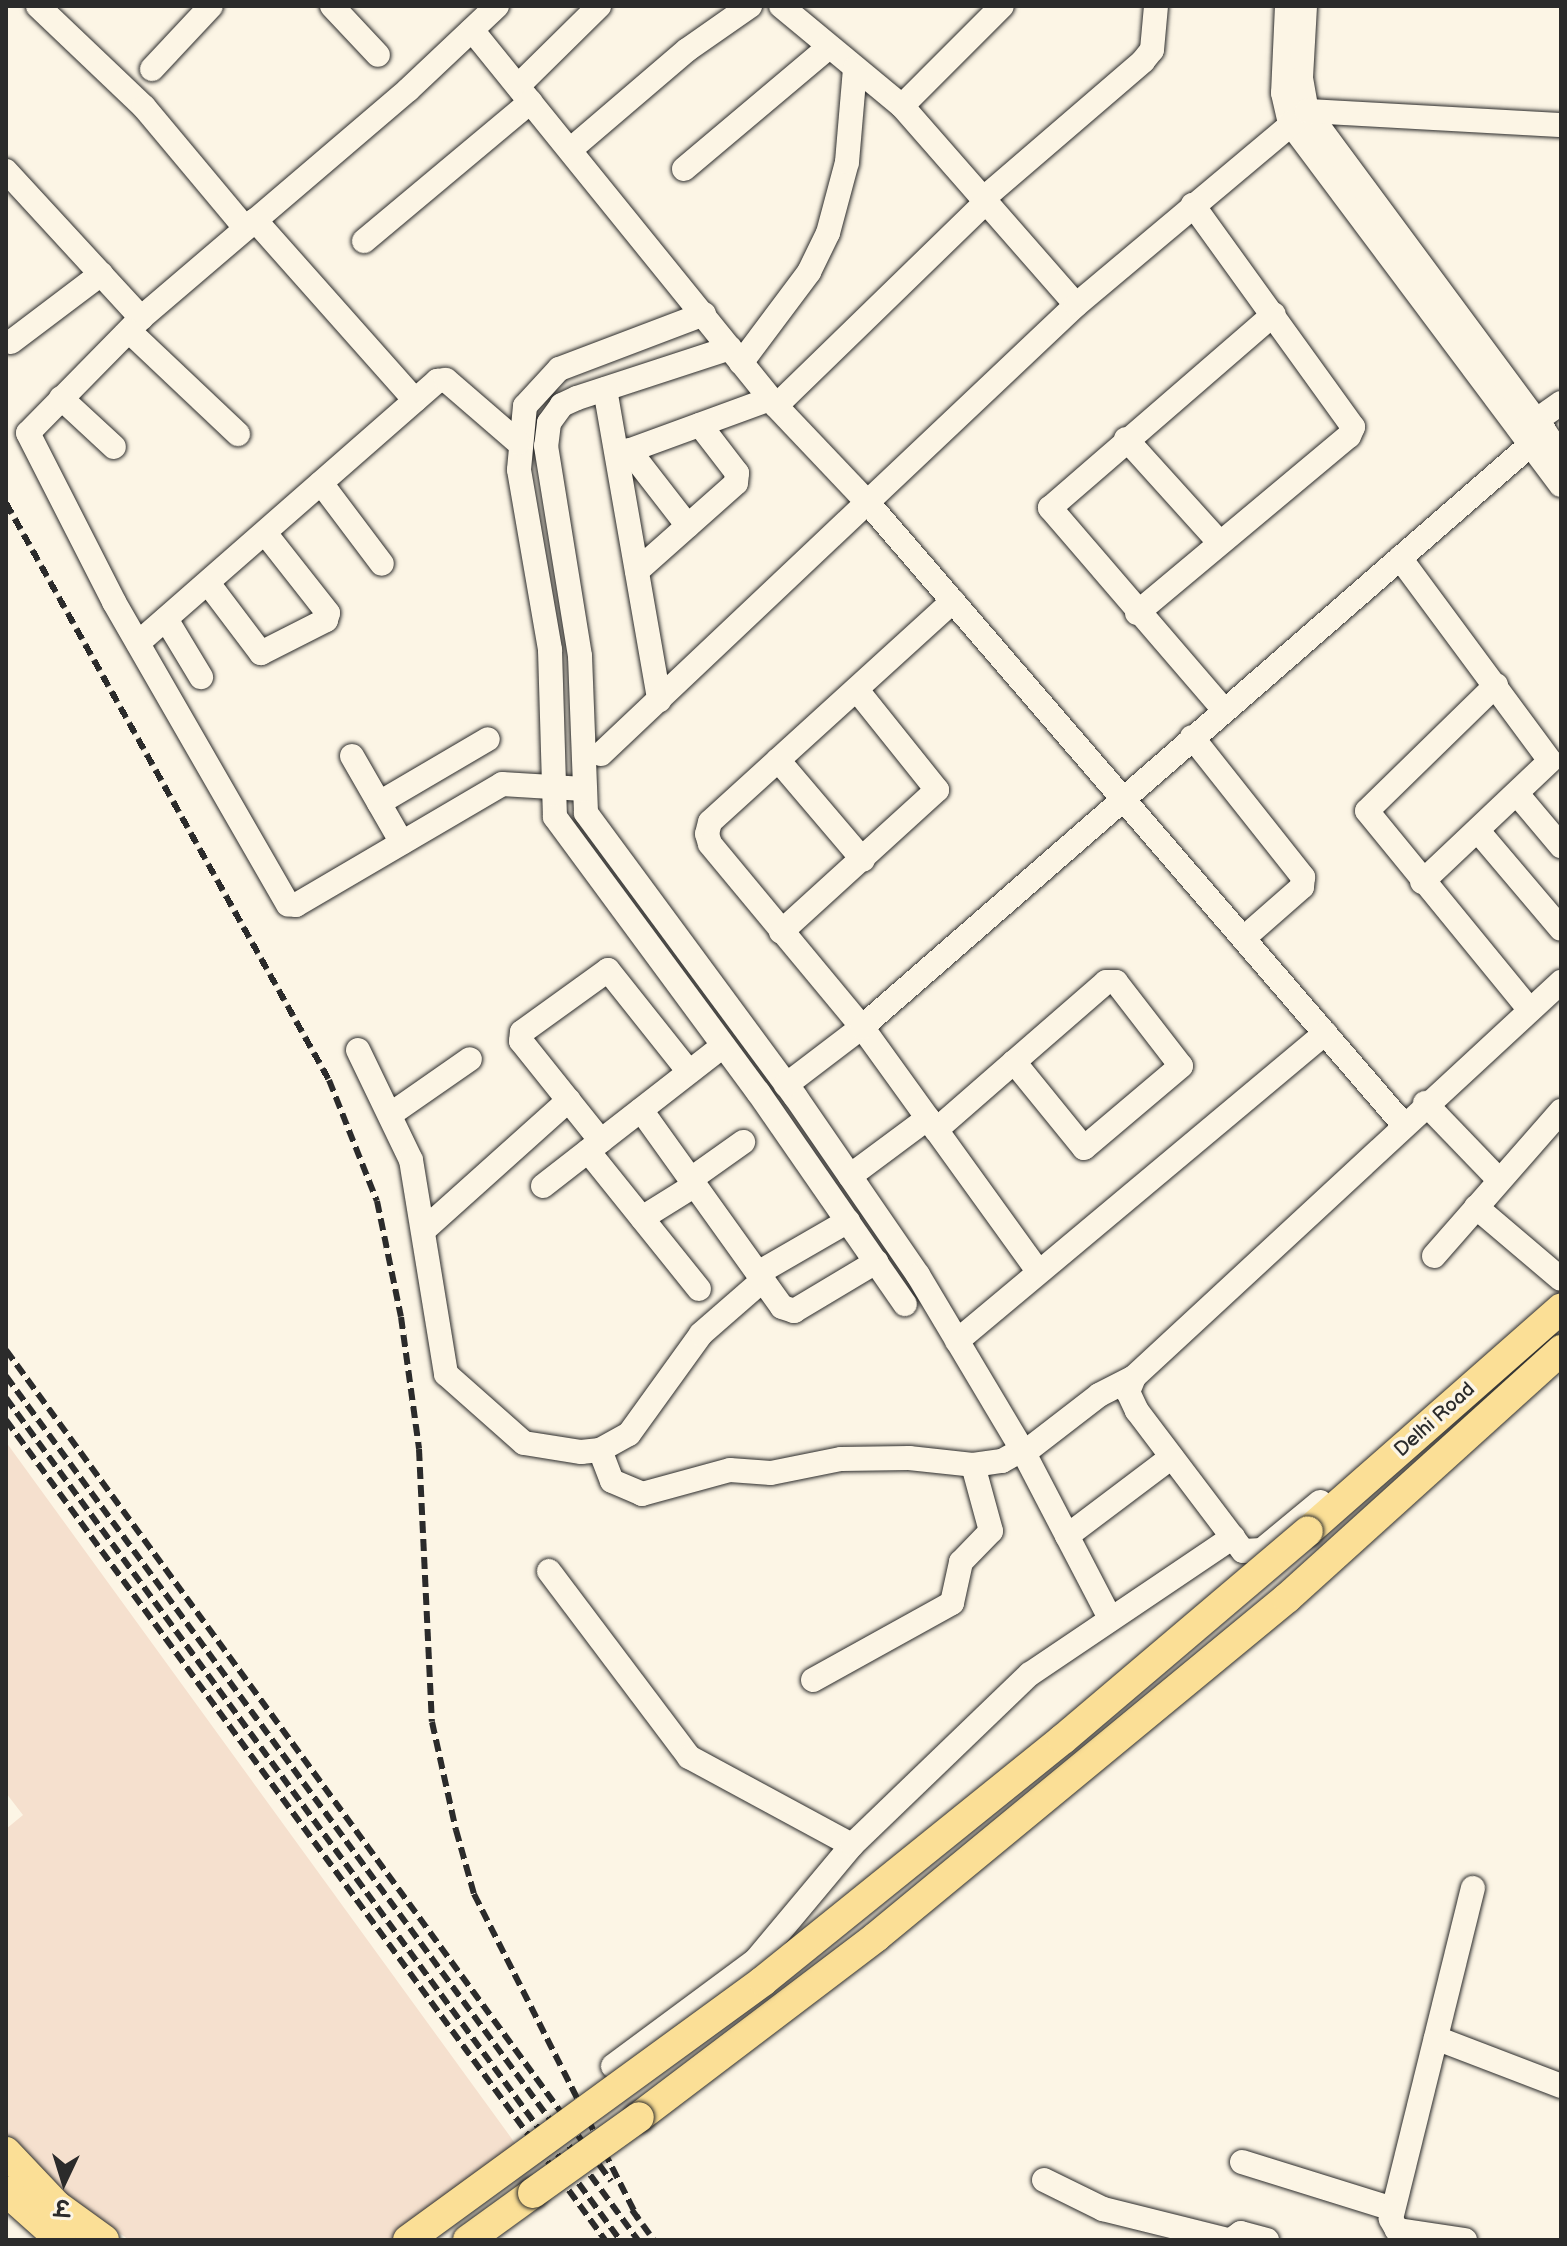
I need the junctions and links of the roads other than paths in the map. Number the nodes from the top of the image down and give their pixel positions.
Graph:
1 (38, 6) edge
2 (211, 6) edge
3 (332, 6) edge
4 (497, 6) edge
5 (599, 6) edge
6 (750, 6) edge
7 (781, 6) edge
8 (1002, 6) edge
9 (1156, 6) edge
10 (1287, 6) edge
11 (1305, 6) edge
12 (472, 30) junction
13 (829, 47) junction
14 (378, 55) dead end
15 (855, 68) junction
16 (152, 69) dead end
17 (524, 94) junction
18 (902, 106) junction
19 (1299, 117) junction
20 (1561, 125) edge
21 (570, 150) junction
22 (684, 169) dead end
23 (6, 171) edge
24 (985, 200) junction
25 (1193, 205) junction
26 (250, 224) junction
27 (364, 241) dead end
28 (101, 274) junction
29 (1076, 305) junction
30 (1274, 314) junction
31 (135, 324) junction
32 (723, 339) junction
33 (11, 342) dead end
34 (605, 389) junction
35 (61, 398) junction
36 (415, 400) junction
37 (773, 402) junction
38 (1561, 403) edge
39 (700, 425) junction
40 (1533, 432) junction
41 (238, 434) dead end
42 (1126, 439) junction
43 (519, 443) junction
44 (114, 447) dead end
45 (623, 453) junction
46 (1561, 454) edge
47 (321, 483) junction
48 (1561, 485) edge
49 (869, 504) junction
50 (688, 526) junction
51 (265, 533) junction
52 (1220, 543) junction
53 (1400, 558) junction
54 (382, 564) dead end
55 (637, 571) junction
56 (208, 583) junction
57 (953, 601) junction
58 (1137, 613) junction
59 (166, 619) junction
60 (138, 643) junction
61 (201, 677) dead end
62 (1496, 685) junction
63 (856, 689) junction
64 (659, 700) junction
65 (1224, 710) junction
66 (1192, 737) junction
67 (488, 739) dead end
68 (601, 754) dead end
69 (352, 756) dead end
70 (778, 760) junction
71 (568, 788) junction
72 (1518, 795) junction
73 (1123, 797) junction
74 (379, 803) junction
75 (1478, 831) junction
76 (402, 843) junction
77 (1561, 846) edge
78 (863, 860) junction
79 (1422, 882) junction
80 (1561, 929) edge
81 (781, 932) junction
82 (1244, 938) junction
83 (1561, 982) edge
84 (1530, 1010) junction
85 (862, 1027) junction
86 (1325, 1033) junction
87 (723, 1046) junction
88 (358, 1050) dead end
89 (470, 1059) dead end
90 (1014, 1062) junction
91 (689, 1072) junction
92 (569, 1100) junction
93 (785, 1100) junction
94 (1425, 1103) junction
95 (641, 1110) junction
96 (1561, 1111) edge
97 (391, 1114) junction
98 (932, 1124) junction
99 (1403, 1124) junction
100 (743, 1142) dead end
101 (595, 1146) junction
102 (850, 1176) junction
103 (1499, 1180) junction
104 (693, 1182) junction
105 (543, 1186) dead end
106 (1476, 1207) junction
107 (642, 1218) junction
108 (848, 1221) junction
109 (425, 1229) junction
110 (1434, 1256) dead end
111 (876, 1262) junction
112 (1039, 1272) junction
113 (760, 1276) junction
114 (1561, 1279) edge
115 (699, 1289) dead end
116 (905, 1304) dead end
117 (1561, 1309) edge
118 (1536, 1331) junction
119 (957, 1341) junction
120 (1561, 1350) edge
121 (1134, 1377) junction
122 (600, 1450) junction
123 (1400, 1452) junction
124 (1015, 1455) junction
125 (1172, 1457) junction
126 (973, 1465) junction
127 (1423, 1476) junction
128 (1067, 1536) junction
129 (1233, 1537) junction
130 (549, 1571) dead end
131 (1110, 1618) junction
132 (813, 1680) dead end
133 (852, 1845) junction
134 (1473, 1888) dead end
135 (1436, 2038) junction
136 (613, 2066) dead end
137 (1561, 2086) edge
138 (6, 2152) edge
139 (1242, 2162) dead end
140 (1044, 2180) dead end
141 (19, 2193) edge
142 (1393, 2209) junction
143 (61, 2240) edge
144 (104, 2240) edge
145 (408, 2240) edge
146 (468, 2240) edge
147 (1229, 2240) edge
148 (1267, 2240) edge
149 (1465, 2240) edge

1 - 26 street
2 - 16 street
3 - 14 street
4 - 12 street
5 - 17 street
6 - 21 street
7 - 13 street
8 - 18 street
9 - 24 street
10 - 19 street
11 - 19 street
12 - 17 street
12 - 26 street
13 - 15 street
13 - 22 street
15 - 18 street
15 - 32 street
17 - 21 street
17 - 27 street
18 - 24 street
19 - 20 street
19 - 25 street
19 - 40 street
21 - 32 street
23 - 28 street
24 - 29 street
24 - 37 street
25 - 29 street
25 - 30 street
26 - 31 street
26 - 36 street
28 - 31 street
28 - 33 street
29 - 49 street
30 - 42 street
30 - 52 street
31 - 35 street
31 - 41 street
32 - 34 street
32 - 37 street
32 - 43 street
34 - 45 street
34 - 71 street
35 - 44 street
35 - 60 street
36 - 43 street
36 - 47 street
37 - 39 street
37 - 49 street
38 - 40 street
39 - 45 street
39 - 50 street
40 - 46 street
40 - 48 street
40 - 53 street
42 - 52 street
42 - 58 street
43 - 71 street
45 - 50 street
45 - 55 street
47 - 51 street
47 - 54 street
49 - 57 street
49 - 64 street
50 - 55 street
51 - 56 street
51 - 56 street
52 - 58 street
53 - 62 street
53 - 65 street
55 - 64 street
56 - 59 street
57 - 63 street
57 - 73 street
58 - 65 street
59 - 60 street
59 - 61 street
60 - 76 street
62 - 72 street
62 - 79 street
63 - 70 street
63 - 78 street
64 - 68 street
65 - 66 street
66 - 73 street
66 - 82 street
67 - 74 street
69 - 74 street
70 - 78 street
70 - 81 street
71 - 76 street
71 - 87 street
71 - 93 street
72 - 75 street
72 - 77 street
73 - 82 street
73 - 85 street
74 - 76 street
75 - 79 street
75 - 80 street
78 - 81 street
79 - 84 street
81 - 85 street
82 - 86 street
83 - 84 street
84 - 94 street
85 - 93 street
85 - 98 street
86 - 99 street
86 - 112 street
87 - 91 street
87 - 93 street
88 - 97 street
89 - 97 street
90 - 90 street
90 - 98 street
91 - 92 street
91 - 95 street
92 - 101 street
92 - 109 street
93 - 102 street
93 - 108 street
94 - 99 street
94 - 103 street
95 - 101 street
95 - 104 street
96 - 103 street
97 - 109 street
98 - 102 street
98 - 112 street
99 - 121 street
100 - 104 street
101 - 105 street
101 - 107 street
102 - 119 street
103 - 106 street
104 - 107 street
104 - 113 street
106 - 110 street
106 - 114 street
107 - 115 street
108 - 111 street
108 - 113 street
109 - 122 street
111 - 113 street
111 - 116 street
112 - 119 street
113 - 122 street
117 - 118 main road, Delhi Road
118 - 120 street
118 - 123 main road, Delhi Road
119 - 124 street
120 - 127 main road
121 - 124 street
121 - 125 street
122 - 126 street
123 - 127 street
123 - 129 street
123 - 145 main road, Delhi Road, bridge
124 - 126 street
124 - 128 street
125 - 128 street
125 - 129 street
126 - 132 street
127 - 146 main road, bridge
128 - 131 street
129 - 131 street
130 - 133 street
131 - 133 street
133 - 136 street
134 - 135 street
135 - 137 street
135 - 142 street
138 - 141 main road
139 - 142 street
140 - 147 street
141 - 143 main road
141 - 144 main road
142 - 149 street
147 - 148 street

